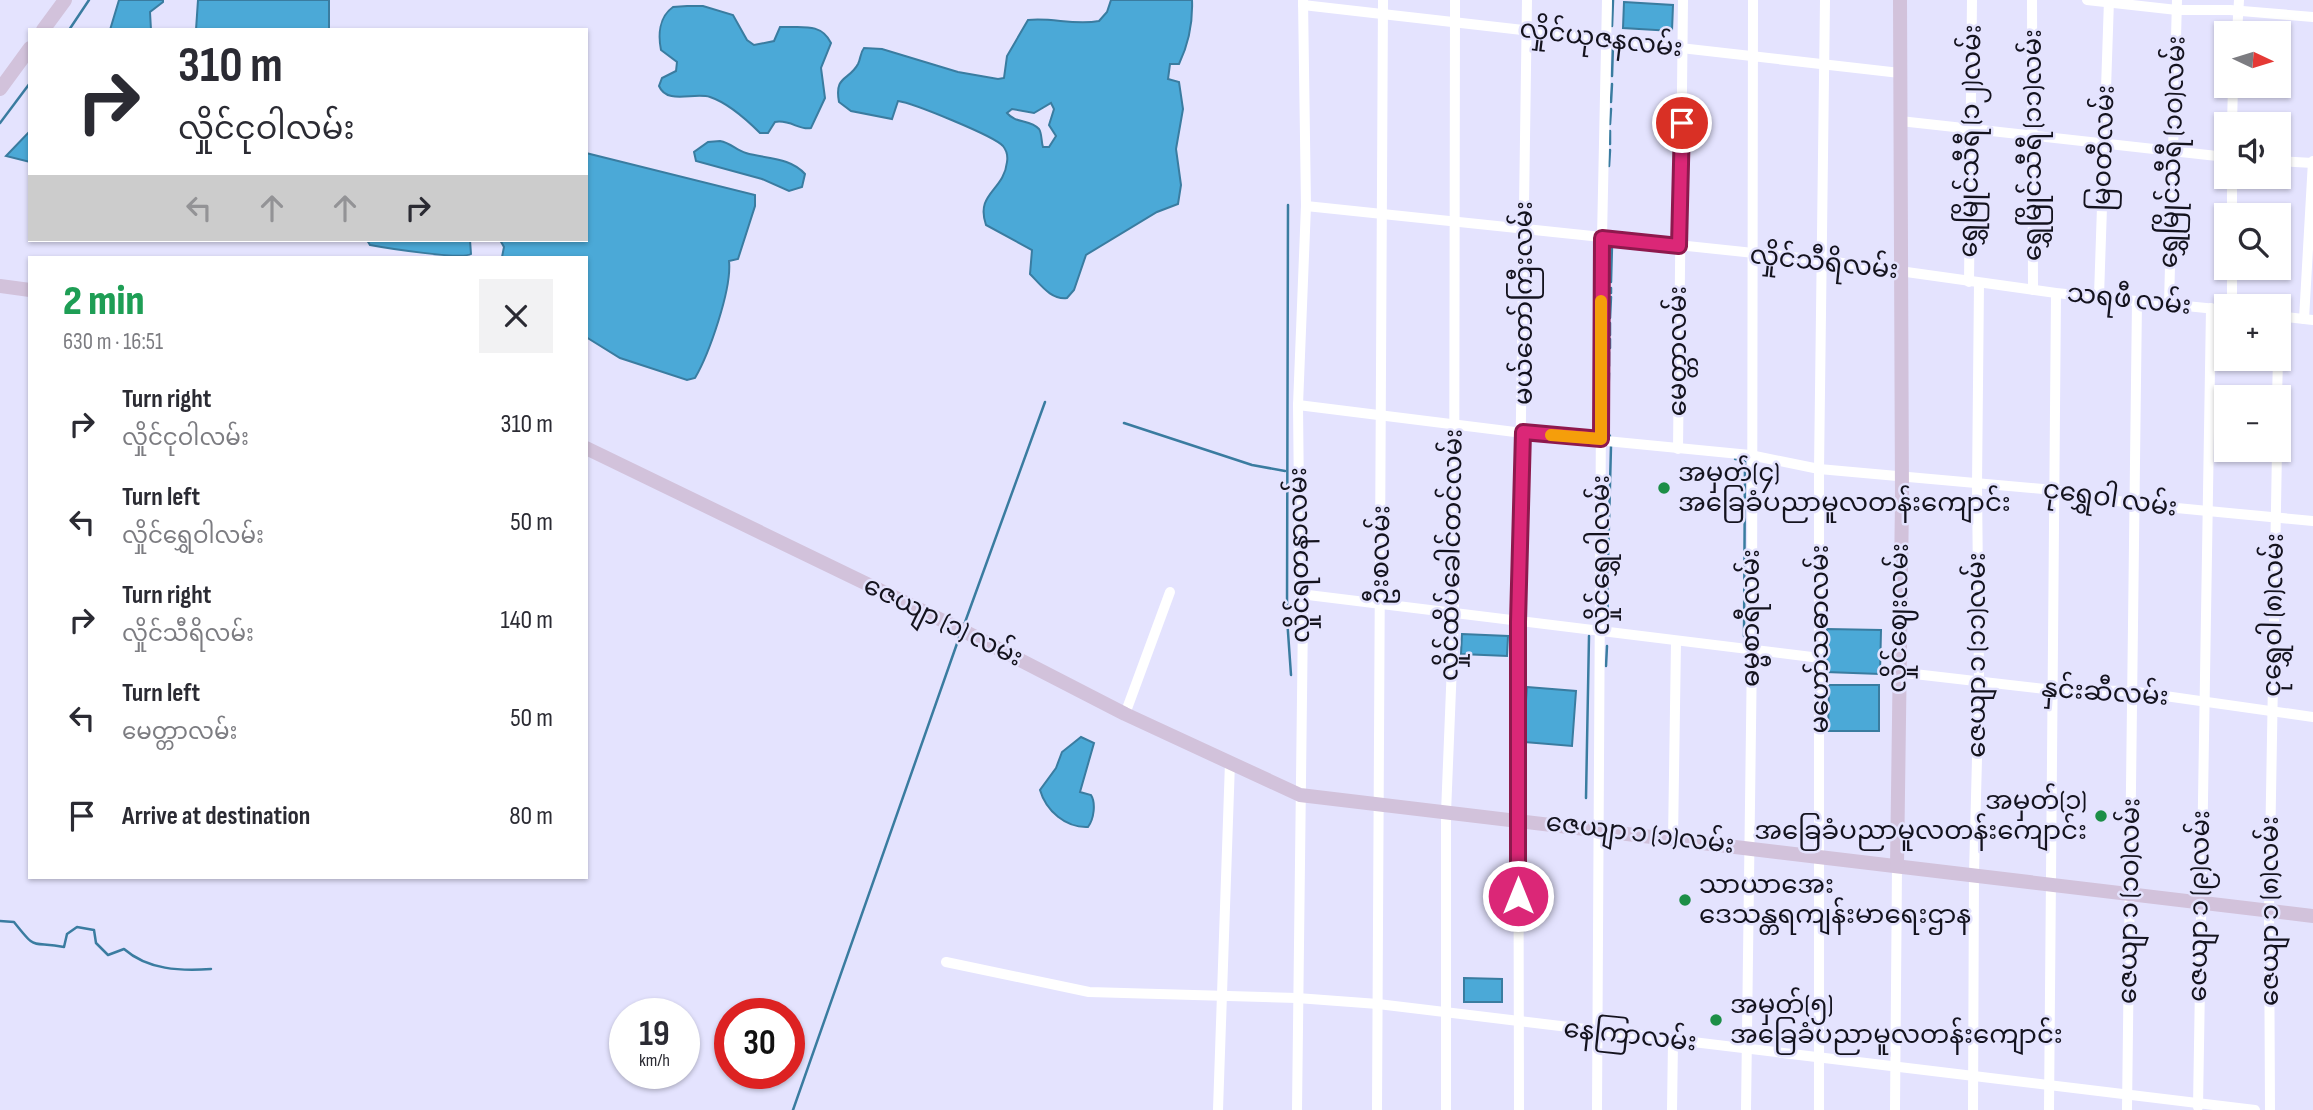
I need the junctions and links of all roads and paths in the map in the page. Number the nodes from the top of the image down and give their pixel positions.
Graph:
1 (65, 0) edge
2 (1383, 0) edge
3 (1455, 0) edge
4 (1527, 0) edge
5 (1607, 0) edge
6 (1683, 0) edge
7 (1753, 0) edge
8 (1825, 0) edge
9 (1900, 0) edge
10 (1972, 0) edge
11 (2032, 0) edge
12 (2087, 0) edge
13 (2109, 1) edge
14 (1303, 3) edge
15 (2177, 5) edge
16 (2239, 6) edge
17 (1383, 12) junction
18 (2313, 17) edge
19 (1455, 23) junction
20 (44, 28) edge
21 (1527, 30) junction
22 (1606, 40) junction
23 (1684, 49) junction
24 (28, 51) edge
25 (1753, 55) junction
26 (1824, 64) junction
27 (1900, 73) junction
28 (0, 89) edge
29 (1900, 121) junction
30 (1972, 129) junction
31 (2034, 137) junction
32 (2103, 145) junction
33 (2173, 153) junction
34 (2214, 156) edge
35 (2291, 162) edge
36 (2313, 162) edge
37 (1306, 206) junction
38 (1382, 214) junction
39 (1453, 220) junction
40 (1523, 229) junction
41 (1608, 239) junction
42 (1679, 246) junction
43 (1751, 255) junction
44 (1821, 260) junction
45 (1902, 271) junction
46 (1974, 282) junction
47 (0, 286) edge
48 (28, 290) edge
49 (2033, 290) junction
50 (2056, 293) junction
51 (2099, 296) junction
52 (2137, 301) junction
53 (2169, 304) junction
54 (2211, 308) junction
55 (2214, 308) edge
56 (2308, 320) edge
57 (1298, 405) junction
58 (1383, 415) junction
59 (1454, 424) junction
60 (1523, 432) junction
61 (1607, 440) junction
62 (588, 449) edge
63 (1678, 449) junction
64 (1751, 455) junction
65 (2277, 462) edge
66 (1819, 468) junction
67 (1901, 474) junction
68 (1977, 485) junction
69 (2054, 490) junction
70 (2135, 504) junction
71 (2206, 512) junction
72 (2275, 518) junction
73 (2313, 521) edge
74 (1170, 592) dead end
75 (1300, 594) junction
76 (1381, 606) junction
77 (1454, 615) junction
78 (1518, 622) junction
79 (1602, 633) junction
80 (1676, 642) junction
81 (1752, 651) junction
82 (1820, 658) junction
83 (1897, 672) junction
84 (1979, 682) junction
85 (2053, 690) junction
86 (2130, 691) junction
87 (2202, 702) junction
88 (2273, 711) junction
89 (1125, 714) junction
90 (2313, 717) edge
91 (1230, 762) junction
92 (1300, 795) junction
93 (1379, 806) junction
94 (1447, 813) junction
95 (1518, 819) junction
96 (1598, 830) junction
97 (1673, 840) junction
98 (1748, 848) junction
99 (1821, 857) junction
100 (1897, 866) junction
101 (1974, 874) junction
102 (2053, 885) junction
103 (2131, 894) junction
104 (2201, 904) junction
105 (2269, 910) junction
106 (2313, 916) edge
107 (946, 962) dead end
108 (1221, 995) junction
109 (1297, 998) junction
110 (1378, 1004) junction
111 (1446, 1015) junction
112 (1520, 1024) junction
113 (1598, 1033) junction
114 (1673, 1041) junction
115 (1748, 1049) junction
116 (1820, 1058) junction
117 (1895, 1066) junction
118 (1974, 1075) junction
119 (2049, 1083) junction
120 (2127, 1095) junction
121 (2198, 1106) edge
122 (1218, 1110) edge
123 (1297, 1110) edge
124 (1377, 1110) edge
125 (1446, 1110) edge
126 (1519, 1110) edge
127 (1597, 1110) edge
128 (1672, 1110) edge
129 (1746, 1110) edge
130 (1819, 1110) edge
131 (1895, 1110) edge
132 (1973, 1110) edge
133 (2049, 1110) edge
134 (2127, 1110) edge
135 (2255, 1110) edge
136 (2270, 1110) edge

1 - 20 street
2 - 17 street, ဦးစလမ်း
3 - 19 street, လှိုင်ထိပ်ခေါင်တင်လမ်း
4 - 21 street, မယ်တော်ကြီးလမ်း
5 - 22 street, လှိုင်ရွှေဝါလမ်း
6 - 23 street, မေတ္တာလမ်း
7 - 25 street, ဓမ္မစာရီလမ်း
8 - 26 street, မဟော်သဓာလမ်း
9 - 27 street, လှိုင်ဈေးလမ်း
10 - 30 street, ရွှေမြိုင်သီရီ (၁၂)လမ်း
11 - 31 street, ရွှေမြိုင်သီရီ (၁၁)လမ်း
12 - 13 street
13 - 15 street
13 - 32 street, မြဝတီလမ်း
14 - 17 street, လှိုင်ယုဇနလမ်း
14 - 37 street, လှိုင်ရတနာလမ်း
15 - 16 street
15 - 33 street, ရွှေမြိုင်သီရီ (၁၀)လမ်း
16 - 18 street
17 - 19 street, လှိုင်ယုဇနလမ်း
17 - 38 street, ဦးစလမ်း
19 - 21 street, လှိုင်ယုဇနလမ်း
19 - 39 street, လှိုင်ထိပ်ခေါင်တင်လမ်း
21 - 22 street, လှိုင်ယုဇနလမ်း
21 - 40 street, မယ်တော်ကြီးလမ်း
22 - 23 street, လှိုင်ယုဇနလမ်း
22 - 41 street, လှိုင်ရွှေဝါလမ်း
23 - 25 street, လှိုင်ယုဇနလမ်း
23 - 42 street, မေတ္တာလမ်း
24 - 28 street
25 - 26 street, လှိုင်ယုဇနလမ်း
25 - 43 street, ဓမ္မစာရီလမ်း
26 - 27 street, လှိုင်ယုဇနလမ်း
26 - 44 street, မဟော်သဓာလမ်း
27 - 29 street, လှိုင်ဈေးလမ်း
29 - 30 street
29 - 45 street, လှိုင်ဈေးလမ်း
30 - 31 street
30 - 46 street, ရွှေမြိုင်သီရီ (၁၂)လမ်း
31 - 32 street
31 - 49 street, ရွှေမြိုင်သီရီ (၁၁)လမ်း
32 - 33 street
32 - 51 street, မြဝတီလမ်း
33 - 34 street
33 - 53 street, ရွှေမြိုင်သီရီ (၁၀)လမ်း
35 - 36 street
36 - 56 street
37 - 38 street, လှိုင်သီရိလမ်း
37 - 57 street, လှိုင်ရတနာလမ်း
38 - 39 street, လှိုင်သီရိလမ်း
38 - 58 street, ဦးစလမ်း
39 - 40 street, လှိုင်သီရိလမ်း
39 - 59 street, လှိုင်ထိပ်ခေါင်တင်လမ်း
40 - 41 street, လှိုင်သီရိလမ်း
40 - 60 street, မယ်တော်ကြီးလမ်း
41 - 42 street, လှိုင်သီရိလမ်း
41 - 61 street, လှိုင်ရွှေဝါလမ်း
42 - 43 street, လှိုင်သီရိလမ်း
42 - 63 street, မေတ္တာလမ်း
43 - 44 street, လှိုင်သီရိလမ်း
43 - 64 street, ဓမ္မစာရီလမ်း
44 - 45 street, လှိုင်သီရိလမ်း
44 - 66 street, မဟော်သဓာလမ်း
45 - 46 street, လှိုင်သီရိလမ်း
45 - 67 street, လှိုင်ဈေးလမ်း
46 - 49 street, လှိုင်သီရိလမ်း
46 - 68 street, ဇေယျာ ၁ (၁၁)လမ်း
47 - 48 street
49 - 50 street, သရဖီ လမ်း
50 - 51 street, သရဖီ လမ်း
50 - 69 street
51 - 52 street, သရဖီ လမ်း
52 - 53 street, သရဖီ လမ်း
52 - 70 street, ဇေယျာ ၁ (၁၀)လမ်း
53 - 54 street, သရဖီ လမ်း
54 - 55 street, သရဖီ လမ်း
54 - 71 street, ဇေယျာ ၁ (၉)လမ်း
57 - 58 street, ငုရွှေဝါ လမ်း
57 - 75 street, လှိုင်ရတနာလမ်း
58 - 59 street, ငုရွှေဝါ လမ်း
58 - 76 street, ဦးစလမ်း
59 - 60 street, ငုရွှေဝါ လမ်း
59 - 77 street, လှိုင်ထိပ်ခေါင်တင်လမ်း
60 - 61 street, ငုရွှေဝါ လမ်း
60 - 78 street, မယ်တော်ကြီးလမ်း
61 - 63 street, ငုရွှေဝါ လမ်း
61 - 79 street, လှိုင်ရွှေဝါလမ်း
62 - 89 street, ဇေယျာ (၁) လမ်း
63 - 64 street, ငုရွှေဝါ လမ်း
64 - 66 street, ငုရွှေဝါ လမ်း
64 - 81 street, ဓမ္မစာရီလမ်း
65 - 72 street, ငုရွှေဝါ (၈)လမ်း
66 - 67 street, ငုရွှေဝါ လမ်း
66 - 82 street, မဟော်သဓာလမ်း
67 - 68 street, ငုရွှေဝါ လမ်း
67 - 83 street, လှိုင်ဈေးလမ်း
68 - 69 street, ငုရွှေဝါ လမ်း
68 - 84 street, ဇေယျာ ၁ (၁၁)လမ်း
69 - 70 street, ငုရွှေဝါ လမ်း
69 - 85 street
70 - 71 street, ငုရွှေဝါ လမ်း
70 - 86 street, ဇေယျာ ၁ (၁၀)လမ်း
71 - 72 street, ငုရွှေဝါ လမ်း
71 - 87 street, ဇေယျာ ၁ (၉)လမ်း
72 - 73 street, ငုရွှေဝါ လမ်း
72 - 88 street, ငုရွှေဝါ (၈)လမ်း
74 - 89 street
75 - 76 street
75 - 92 street, လှိုင်ရတနာလမ်း
76 - 77 street
76 - 93 street, ဦးစလမ်း
77 - 78 street
77 - 94 street, လှိုင်ထိပ်ခေါင်တင်လမ်း
78 - 79 street
78 - 95 street, မယ်တော်ကြီးလမ်း
79 - 80 street
79 - 96 street, လှိုင်ရွှေဝါလမ်း
80 - 81 street
80 - 97 street
81 - 82 street
81 - 98 street, ဓမ္မစာရီလမ်း
82 - 99 street, မဟော်သဓာလမ်း
83 - 84 street, နှင်းဆီလမ်း
83 - 100 street, လှိုင်ဈေးလမ်း
84 - 85 street, နှင်းဆီလမ်း
84 - 101 street, ဇေယျာ ၁ (၁၁)လမ်း
85 - 86 street, နှင်းဆီလမ်း
85 - 102 street
86 - 87 street, နှင်းဆီလမ်း
86 - 103 street, ဇေယျာ ၁ (၁၀)လမ်း
87 - 88 street, နှင်းဆီလမ်း
87 - 104 street, ဇေယျာ ၁ (၉)လမ်း
88 - 90 street, နှင်းဆီလမ်း
88 - 105 street, ဇေယျာ ၁ (၈)လမ်း
89 - 91 street, ဇေယျာ (၁) လမ်း
91 - 92 street, ဇေယျာ (၁) လမ်း
91 - 108 street
92 - 93 street, ဇေယျာ ၁ (၁)လမ်း
92 - 109 street, လှိုင်ရတနာလမ်း
93 - 94 street, ဇေယျာ ၁ (၁)လမ်း
93 - 110 street, ဦးစလမ်း
94 - 95 street, ဇေယျာ ၁ (၁)လမ်း
94 - 111 street, လှိုင်ထိပ်ခေါင်တင်လမ်း
95 - 96 street, ဇေယျာ ၁ (၁)လမ်း
95 - 112 street, မယ်တော်ကြီးလမ်း
96 - 97 street, ဇေယျာ ၁ (၁)လမ်း
96 - 113 street, လှိုင်ရွှေဝါလမ်း
97 - 98 street, ဇေယျာ ၁ (၁)လမ်း
98 - 99 street, ဇေယျာ ၁ (၁)လမ်း
98 - 115 street, ဓမ္မစာရီလမ်း
99 - 100 street, ဇေယျာ ၁ (၁)လမ်း
99 - 116 street, မဟော်သဓာလမ်း
100 - 101 street, ဇေယျာ ၁ (၁)လမ်း
100 - 117 street, လှိုင်ဈေးလမ်း
101 - 102 street, ဇေယျာ ၁ (၁)လမ်း
101 - 118 street, ဇေယျာ ၁ (၁၁)လမ်း
102 - 103 street, ဇေယျာ ၁ (၁)လမ်း
102 - 119 street
103 - 104 street, ဇေယျာ ၁ (၁)လမ်း
103 - 120 street, ဇေယျာ ၁ (၁၀)လမ်း
104 - 105 street, ဇေယျာ ၁ (၁)လမ်း
104 - 121 street, ဇေယျာ ၁ (၉)လမ်း
105 - 106 street, ဇေယျာ ၁ (၁)လမ်း
105 - 136 street, ဇေယျာ ၁ (၈)လမ်း
107 - 108 street, နေကြာလမ်း
108 - 109 street, နေကြာလမ်း
108 - 122 street
109 - 110 street, နေကြာလမ်း
109 - 123 street, လှိုင်ရတနာလမ်း
110 - 111 street, နေကြာလမ်း
110 - 124 street, ဦးစလမ်း
111 - 112 street, နေကြာလမ်း
111 - 125 street, လှိုင်ထိပ်ခေါင်တင်လမ်း
112 - 113 street, နေကြာလမ်း
112 - 126 street, မယ်တော်ကြီးလမ်း
113 - 114 street, နေကြာလမ်း
113 - 127 street, လှိုင်ရွှေဝါလမ်း
114 - 115 street, နေကြာလမ်း
114 - 128 street
115 - 116 street, နေကြာလမ်း
115 - 129 street, ဓမ္မစာရီလမ်း
116 - 117 street, နေကြာလမ်း
116 - 130 street, မဟော်သဓာလမ်း
117 - 118 street, နေကြာလမ်း
117 - 131 street, လှိုင်ဈေးလမ်း
118 - 119 street, နေကြာလမ်း
118 - 132 street, ဇေယျာ ၁ (၁၁)လမ်း
119 - 120 street, နေကြာလမ်း
119 - 133 street
120 - 121 street, နေကြာလမ်း
120 - 134 street, ဇေယျာ ၁ (၁၀)လမ်း
121 - 135 street, နေကြာလမ်း

